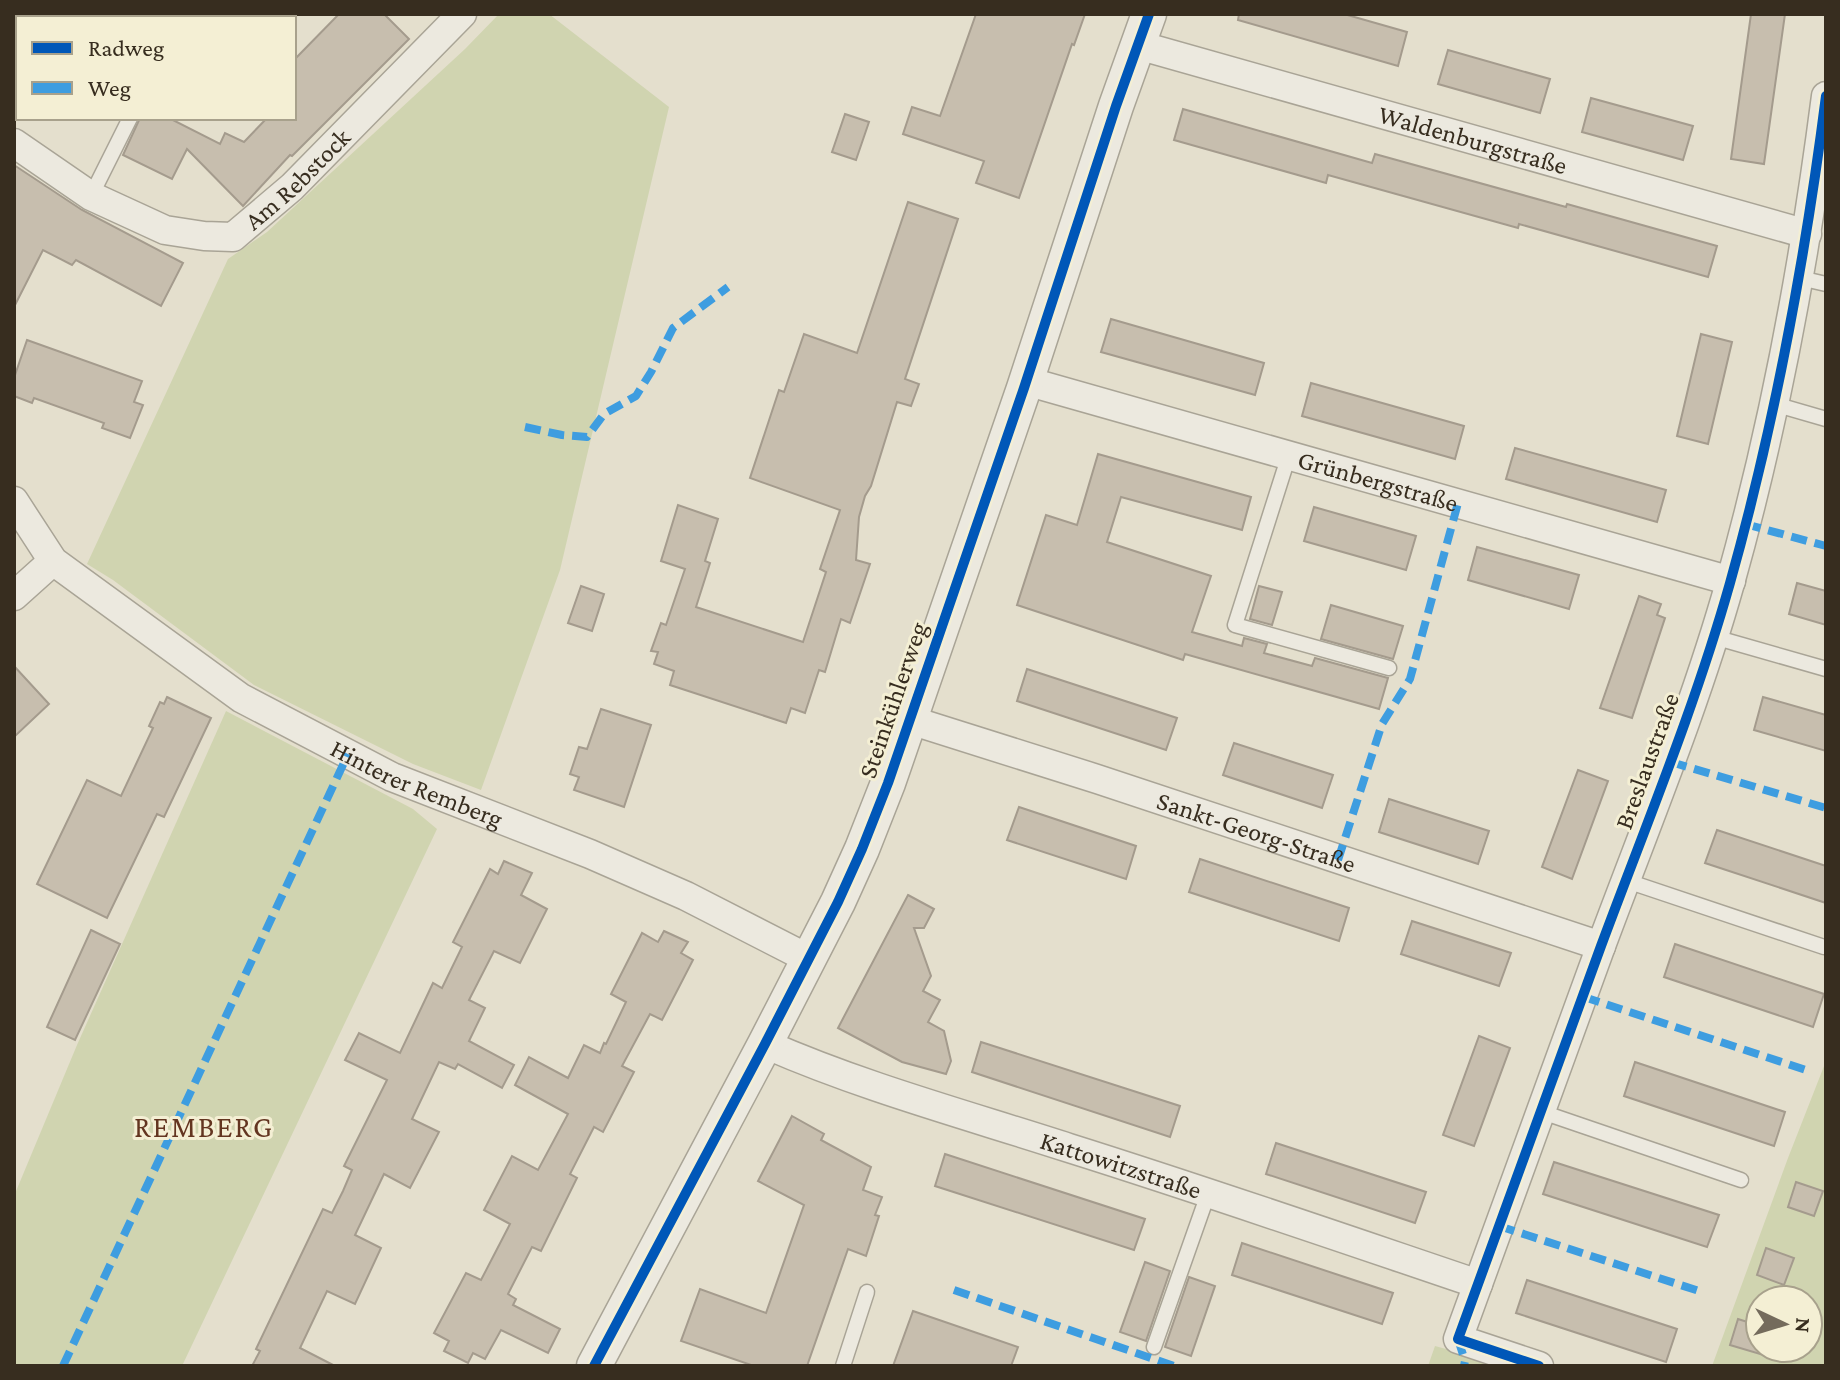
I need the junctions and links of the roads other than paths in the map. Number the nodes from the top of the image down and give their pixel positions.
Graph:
1 (462, 14) edge
2 (1144, 30) edge
3 (1826, 96) edge
4 (129, 120) edge
5 (14, 143) edge
6 (1821, 165) edge
7 (91, 196) junction
8 (1807, 234) junction
9 (1813, 281) edge
10 (1026, 381) junction
11 (1774, 404) junction
12 (1826, 419) edge
13 (1289, 455) junction
14 (14, 501) edge
15 (53, 561) junction
16 (1731, 581) junction
17 (14, 596) edge
18 (1714, 637) junction
19 (1389, 668) dead end
20 (1826, 669) edge
21 (910, 720) junction
22 (1627, 881) junction
23 (1601, 946) junction
24 (1824, 947) edge
25 (809, 959) junction
26 (765, 1044) junction
27 (1542, 1112) junction
28 (1741, 1180) dead end
29 (1208, 1194) junction
30 (1478, 1284) junction
31 (867, 1292) dead end
32 (1154, 1347) dead end
33 (596, 1365) edge
34 (843, 1366) edge
35 (1539, 1366) edge

1 - 7 street, Am Rebstock
2 - 8 street, Waldenburgstraße
2 - 10 street, Steinkühlerweg
3 - 6 street, Breslaustraße
4 - 7 lane
5 - 7 street, Am Rebstock
6 - 8 street, Breslaustraße
8 - 9 street, Breslaustraße
9 - 11 street, Breslaustraße
10 - 13 street, Grünbergstraße
10 - 21 street, Steinkühlerweg
11 - 12 lane
11 - 16 street, Breslaustraße
13 - 16 street, Grünbergstraße
13 - 19 lane
14 - 15 street, Hinterer Remberg
15 - 17 street
15 - 25 street, Hinterer Remberg
16 - 18 street, Breslaustraße
18 - 20 lane
18 - 22 street, Breslaustraße
21 - 23 street, Sankt-Georg-Straße
21 - 25 street, Steinkühlerweg
22 - 23 street, Breslaustraße
22 - 24 lane
23 - 27 street, Breslaustraße
25 - 26 street, Steinkühlerweg
26 - 29 street, Kattowitzstraße
26 - 33 street, Steinkühlerweg
27 - 28 lane
27 - 30 street, Breslaustraße
29 - 30 street, Kattowitzstraße
29 - 32 lane
30 - 35 street, Breslaustraße
31 - 34 lane

